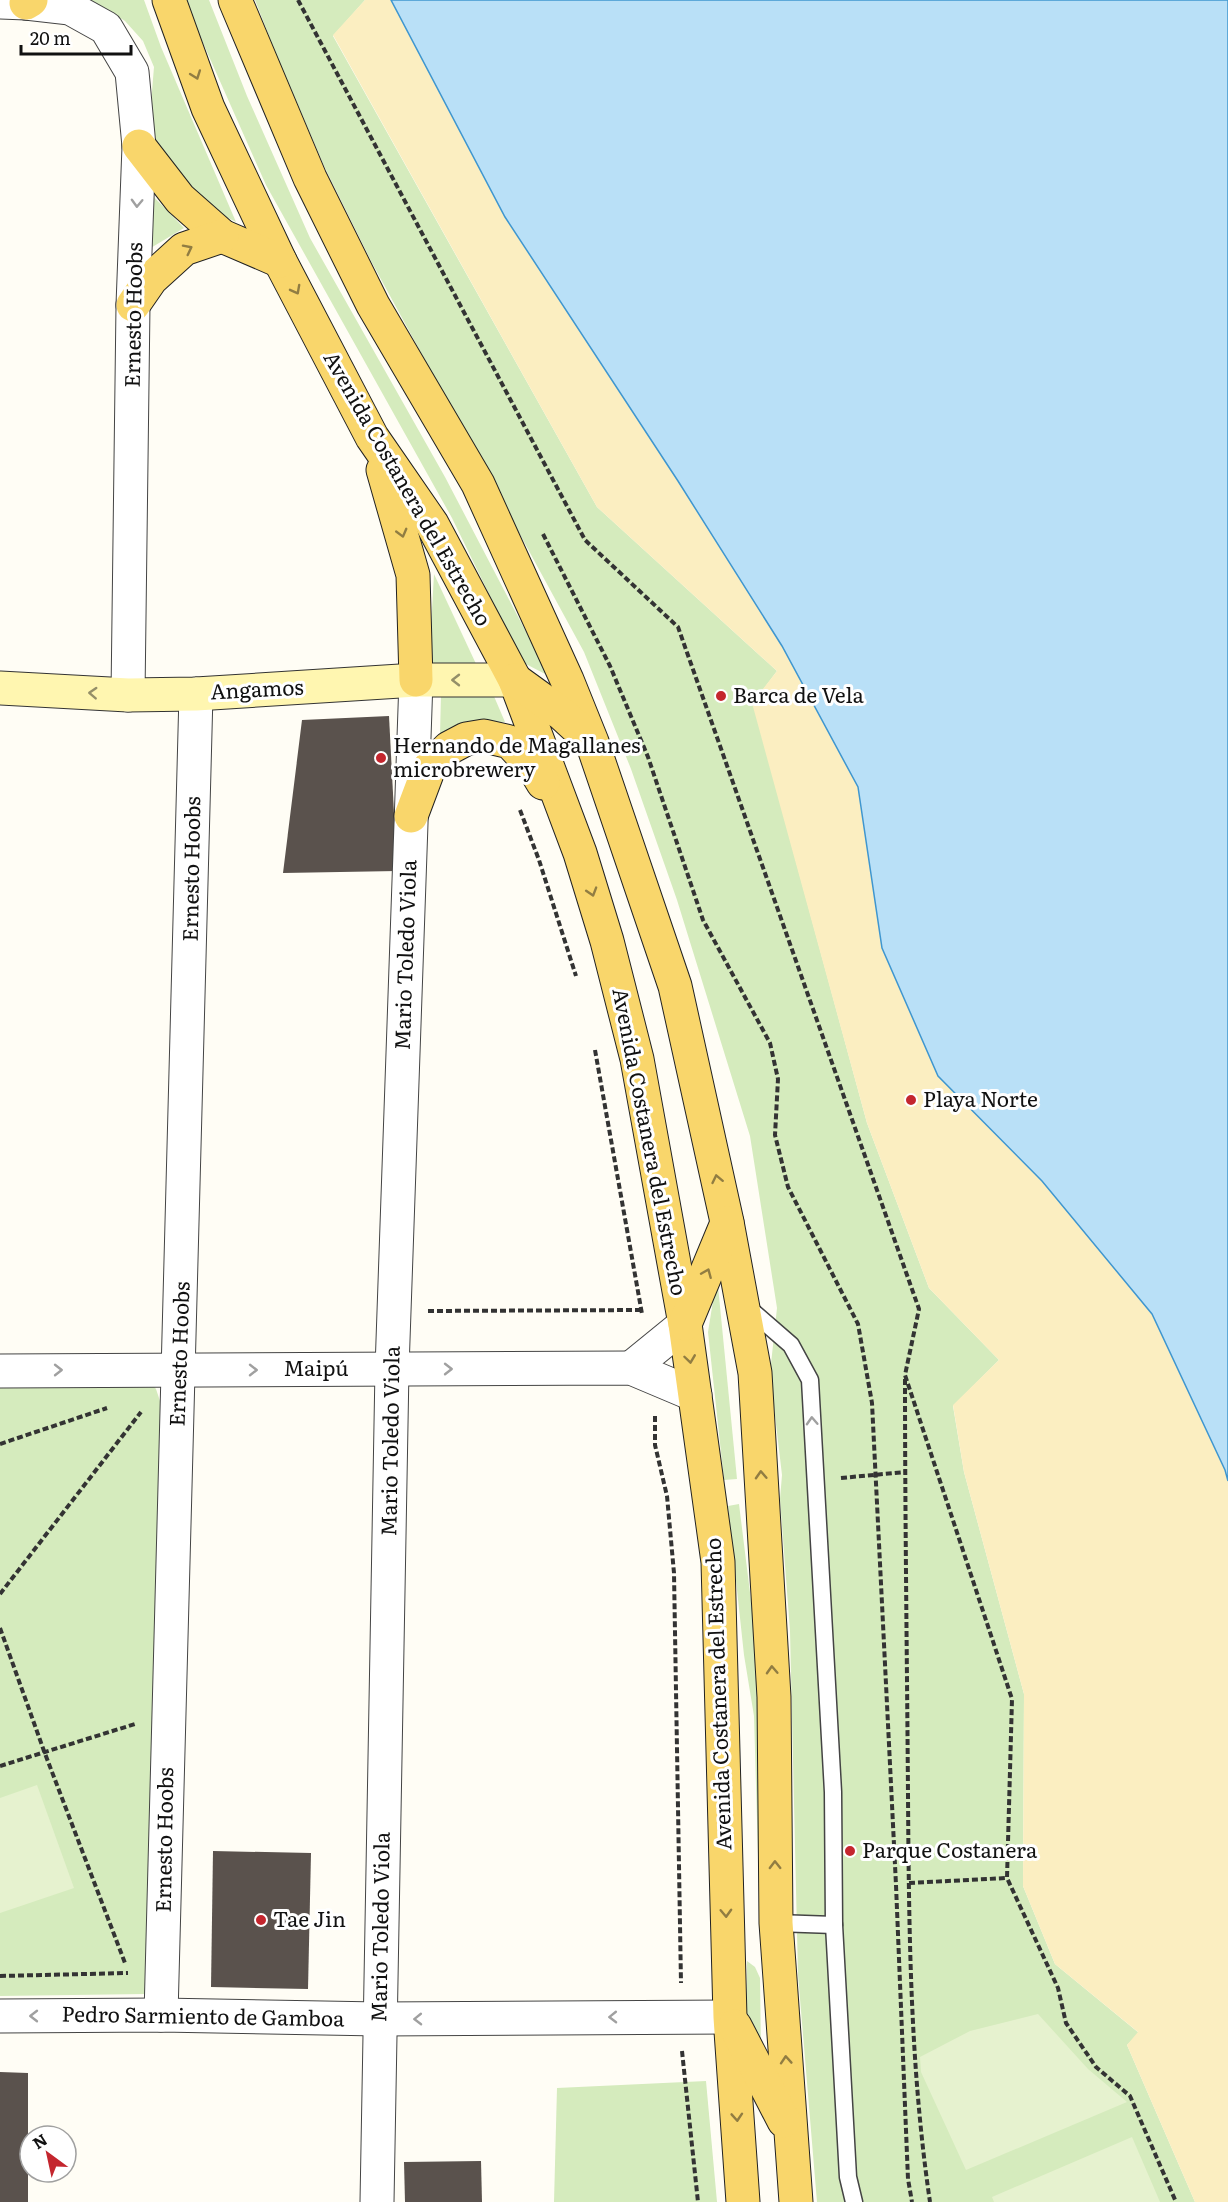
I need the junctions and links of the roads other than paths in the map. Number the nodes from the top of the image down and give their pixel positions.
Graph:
1 (169, 0) edge
2 (235, 0) edge
3 (19, 2) edge
4 (139, 146) junction
5 (222, 236) junction
6 (280, 261) junction
7 (133, 305) junction
8 (372, 437) junction
9 (416, 680) junction
10 (514, 680) junction
11 (0, 688) edge
12 (196, 694) junction
13 (128, 695) junction
14 (592, 742) junction
15 (411, 816) junction
16 (580, 853) junction
17 (727, 1222) junction
18 (742, 1303) junction
19 (685, 1324) junction
20 (644, 1366) junction
21 (392, 1369) junction
22 (180, 1370) junction
23 (0, 1371) edge
24 (695, 1395) junction
25 (724, 1851) junction
26 (776, 1923) junction
27 (834, 1925) junction
28 (161, 2015) junction
29 (0, 2016) edge
30 (730, 2017) junction
31 (379, 2019) junction
32 (791, 2134) junction
33 (377, 2202) edge
34 (743, 2202) edge
35 (796, 2202) edge
36 (854, 2202) edge

1 -> 6 main road, Avenida Costanera del Estrecho
2 - 14 main road
3 - 4 street, Ernesto Hoobs
4 - 5 main road
4 -> 7 street, Ernesto Hoobs
5 - 6 main road
7 -> 5 main road
6 -> 8 main road, Avenida Costanera del Estrecho
7 - 13 street, Ernesto Hoobs
8 -> 9 main road
8 - 10 main road, Avenida Costanera del Estrecho
10 -> 9 street, Angamos
9 - 12 street, Angamos
9 - 15 street, Mario Toledo Viola
10 - 14 main road
10 - 16 main road, Avenida Costanera del Estrecho
13 -> 11 street, Angamos
12 - 13 street, Angamos
12 - 22 street, Ernesto Hoobs
17 -> 14 main road
15 - 16 main road
15 - 21 street, Mario Toledo Viola
16 -> 19 main road, Avenida Costanera del Estrecho
17 - 18 main road
19 -> 17 main road
26 -> 18 main road
27 -> 18 lane
19 - 20 street
19 -> 24 main road, Avenida Costanera del Estrecho
21 -> 20 street, Maipú
20 - 24 street, Maipú
22 -> 21 street, Maipú
21 - 31 street, Mario Toledo Viola
23 -> 22 street, Maipú
22 - 28 street, Ernesto Hoobs
24 - 25 main road, Avenida Costanera del Estrecho
25 - 26 main road
25 -> 30 main road, Avenida Costanera del Estrecho
26 - 27 lane
32 -> 26 main road
27 - 36 lane
28 -> 29 street, Pedro Sarmiento de Gamboa
28 - 31 street, Pedro Sarmiento de Gamboa
30 -> 31 street, Pedro Sarmiento de Gamboa
30 - 32 main road
30 -> 34 main road, Avenida Costanera del Estrecho
31 - 33 street, Mario Toledo Viola
32 - 35 main road

